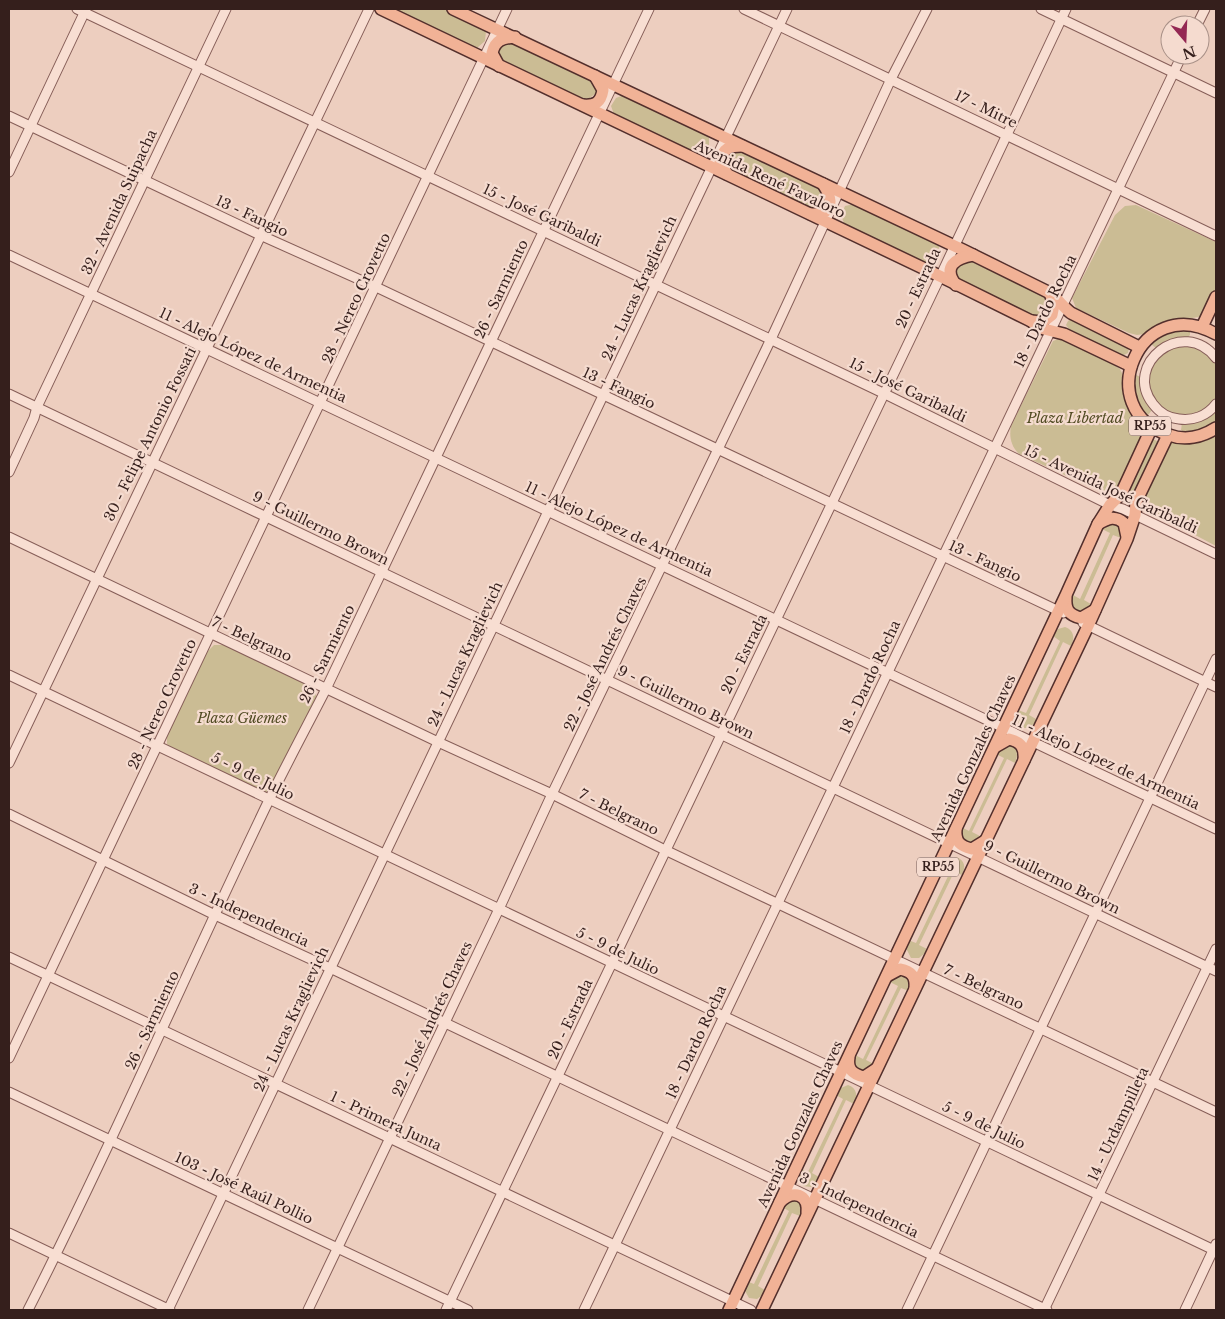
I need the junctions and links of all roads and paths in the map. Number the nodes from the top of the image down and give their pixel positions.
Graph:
1 (226, 9) edge
2 (369, 9) edge
3 (381, 9) edge
4 (453, 9) edge
5 (507, 9) edge
6 (648, 9) edge
7 (744, 9) edge
8 (787, 9) edge
9 (927, 9) edge
10 (1041, 9) edge
11 (1066, 9) edge
12 (83, 10) edge
13 (1061, 18) junction
14 (779, 26) junction
15 (497, 29) junction
16 (515, 37) junction
17 (484, 59) junction
18 (1178, 65) edge
19 (198, 66) junction
20 (499, 66) junction
21 (1174, 73) junction
22 (594, 75) junction
23 (891, 79) junction
24 (612, 84) junction
25 (1216, 93) edge
26 (581, 105) junction
27 (599, 114) junction
28 (9, 116) edge
29 (314, 122) junction
30 (30, 126) junction
31 (1006, 134) junction
32 (726, 138) junction
33 (744, 146) junction
34 (712, 167) junction
35 (9, 172) edge
36 (728, 175) junction
37 (428, 176) junction
38 (144, 180) junction
39 (823, 184) junction
40 (1118, 189) junction
41 (840, 192) junction
42 (809, 214) junction
43 (826, 222) junction
44 (544, 231) junction
45 (260, 236) junction
46 (1216, 236) edge
47 (953, 246) junction
48 (9, 255) edge
49 (973, 255) junction
50 (940, 277) junction
51 (656, 284) junction
52 (956, 285) junction
53 (376, 287) junction
54 (91, 293) junction
55 (1050, 293) junction
56 (1216, 298) edge
57 (1062, 307) junction
58 (1031, 321) junction
59 (1202, 327) junction
60 (1050, 331) junction
61 (1216, 336) edge
62 (771, 339) junction
63 (491, 342) junction
64 (1194, 343) junction
65 (206, 348) junction
66 (1139, 348) junction
67 (1210, 350) junction
68 (1154, 356) junction
69 (1216, 358) edge
70 (1131, 366) junction
71 (1146, 374) junction
72 (883, 393) junction
73 (9, 394) edge
74 (603, 396) junction
75 (321, 403) junction
76 (1216, 405) edge
77 (37, 407) junction
78 (1159, 411) junction
79 (1175, 419) junction
80 (1152, 427) junction
81 (1216, 428) edge
82 (1168, 435) junction
83 (994, 448) junction
84 (719, 449) junction
85 (9, 458) edge
86 (436, 458) junction
87 (152, 462) junction
88 (9, 472) edge
89 (830, 503) junction
90 (1110, 505) junction
91 (548, 511) junction
92 (1136, 514) junction
93 (266, 517) junction
94 (1098, 524) junction
95 (9, 537) edge
96 (1127, 539) junction
97 (1216, 554) edge
98 (943, 557) junction
99 (663, 566) junction
100 (381, 572) junction
101 (96, 580) junction
102 (1066, 595) junction
103 (1096, 610) junction
104 (1059, 611) junction
105 (775, 619) junction
106 (493, 626) junction
107 (1088, 626) junction
108 (211, 634) junction
109 (1216, 658) edge
110 (888, 673) junction
111 (9, 675) edge
112 (608, 680) junction
113 (1205, 682) junction
114 (1216, 687) edge
115 (326, 689) junction
116 (43, 691) junction
117 (1004, 728) junction
118 (721, 734) junction
119 (438, 742) junction
120 (1033, 742) junction
121 (158, 746) junction
122 (994, 747) junction
123 (1024, 762) junction
124 (9, 763) edge
125 (833, 788) junction
126 (552, 794) junction
127 (1150, 798) junction
128 (270, 800) junction
129 (9, 814) edge
130 (956, 828) junction
131 (1216, 829) edge
132 (985, 841) junction
133 (949, 843) junction
134 (665, 850) junction
135 (384, 854) junction
136 (978, 857) junction
137 (103, 860) junction
138 (778, 904) junction
139 (499, 909) junction
140 (1095, 913) junction
141 (215, 915) junction
142 (1216, 949) edge
143 (9, 957) edge
144 (894, 959) junction
145 (612, 963) junction
146 (330, 968) junction
147 (1212, 969) edge
148 (923, 973) junction
149 (48, 976) junction
150 (886, 977) junction
151 (915, 989) junction
152 (724, 1016) junction
153 (445, 1023) junction
154 (1041, 1029) junction
155 (163, 1030) junction
156 (849, 1055) junction
157 (9, 1058) edge
158 (877, 1068) junction
159 (841, 1072) junction
160 (558, 1076) junction
161 (1153, 1082) junction
162 (275, 1084) junction
163 (869, 1086) junction
164 (9, 1092) edge
165 (1216, 1112) edge
166 (670, 1130) junction
167 (390, 1138) junction
168 (111, 1140) junction
169 (987, 1142) junction
170 (788, 1186) junction
171 (503, 1192) junction
172 (223, 1194) junction
173 (1099, 1196) junction
174 (815, 1199) junction
175 (780, 1202) junction
176 (807, 1215) junction
177 (9, 1232) edge
178 (615, 1245) junction
179 (338, 1248) junction
180 (1215, 1249) edge
181 (56, 1255) junction
182 (933, 1256) junction
183 (448, 1306) edge
184 (731, 1306) edge
185 (28, 1310) edge
186 (169, 1310) edge
187 (308, 1310) edge
188 (468, 1310) edge
189 (584, 1310) edge
190 (751, 1310) edge
191 (762, 1310) edge
192 (907, 1310) edge
193 (1046, 1310) edge
194 (1185, 1310) edge

1 - 19 street, 32 - Avenida Suipacha
2 - 29 street, 30 - Felipe Antonio Fossati
3 - 17 main road, Avenida René Favaloro
4 - 15 main road, Avenida René Favaloro
5 - 15 street, 28 - Nereo Crovetto
6 - 24 street, 26 - Sarmiento
7 - 14 street, 17 - Mitre
8 - 14 street, 24 - Lucas Kraglievich
9 - 23 street, 22 - José Andrés Chaves
10 - 13 street
11 - 13 street, 20 - Estrada
12 - 19 street, 15 - José Garibaldi
12 - 30 street
13 - 21 street
13 - 31 street, 20 - Estrada
14 - 23 street, 17 - Mitre
14 - 32 street, 24 - Lucas Kraglievich
15 - 16 main road, Avenida René Favaloro
15 - 17 street, 28 - Nereo Crovetto
16 - 20 main road
16 - 22 main road, Avenida René Favaloro
17 - 20 main road, Avenida René Favaloro
17 - 37 street, 28 - Nereo Crovetto
18 - 21 street, 18 - Dardo Rocha
19 - 29 street, 15 - José Garibaldi
19 - 38 street, 32 - Avenida Suipacha
20 - 26 main road, Avenida René Favaloro
21 - 25 street
21 - 40 street, 18 - Dardo Rocha
22 - 24 main road, Avenida René Favaloro
22 - 26 main road
23 - 31 street, 17 - Mitre
23 - 41 street, 22 - José Andrés Chaves
24 - 27 street, 26 - Sarmiento
24 - 32 main road, Avenida René Favaloro
26 - 27 main road, Avenida René Favaloro
27 - 34 main road, Avenida René Favaloro
27 - 44 street, 26 - Sarmiento
28 - 30 street, 13 - Fangio
29 - 37 street, 15 - José Garibaldi
29 - 45 street, 30 - Felipe Antonio Fossati
30 - 35 street
30 - 38 street, 13 - Fangio
31 - 40 street, 17 - Mitre
31 - 47 street, 20 - Estrada
32 - 33 main road, Avenida René Favaloro
32 - 34 street, 24 - Lucas Kraglievich
33 - 36 main road
33 - 39 main road, Avenida René Favaloro
34 - 36 main road, Avenida René Favaloro
34 - 51 street, 24 - Lucas Kraglievich
36 - 42 main road, Avenida René Favaloro
37 - 44 street, 15 - José Garibaldi
37 - 53 street, 28 - Nereo Crovetto
38 - 45 street, 13 - Fangio
38 - 54 street, 32 - Avenida Suipacha
39 - 41 main road, Avenida René Favaloro
39 - 42 main road
40 - 46 street, 17 - Mitre
40 - 57 street, 18 - Dardo Rocha
41 - 43 street, 22 - José Andrés Chaves
41 - 47 main road, Avenida René Favaloro
42 - 43 main road, Avenida René Favaloro
43 - 50 main road, Avenida René Favaloro
43 - 62 street, 22 - José Andrés Chaves
44 - 51 street, 15 - José Garibaldi
44 - 63 street, 26 - Sarmiento
45 - 53 street, 13 - Fangio
45 - 65 street, 30 - Felipe Antonio Fossati
47 - 49 main road, Avenida René Favaloro
47 - 50 street, 20 - Estrada
48 - 54 street, 11 - Alejo López de Armentia
49 - 52 main road
49 - 55 main road, Avenida René Favaloro
50 - 52 main road, Avenida René Favaloro
50 - 72 street, 20 - Estrada
51 - 62 street, 15 - José Garibaldi
51 - 74 street, 24 - Lucas Kraglievich
52 - 58 main road, Avenida René Favaloro
53 - 63 street, 13 - Fangio
53 - 75 street, 28 - Nereo Crovetto
54 - 65 street, 11 - Alejo López de Armentia
54 - 77 street, 32 - Avenida Suipacha
55 - 57 main road, Avenida René Favaloro
55 - 58 main road
56 - 59 main road
57 - 60 street, 18 - Dardo Rocha
57 - 66 main road, Avenida René Favaloro
58 - 60 main road, Avenida René Favaloro
59 - 61 main road, RP55
59 - 64 street
59 - 66 main road, RP55
60 - 70 main road, Avenida René Favaloro
60 - 83 street, 18 - Dardo Rocha
61 - 67 street
62 - 72 street, 15 - José Garibaldi
62 - 84 street, 22 - José Andrés Chaves
63 - 74 street, 13 - Fangio
63 - 86 street, 26 - Sarmiento
64 - 67 street
64 - 68 street
65 - 75 street, 11 - Alejo López de Armentia
65 - 87 street, 30 - Felipe Antonio Fossati
66 - 68 street, Avenida René Favaloro
66 - 70 main road, RP55
67 - 69 street
68 - 71 street
70 - 71 street, Avenida René Favaloro
70 - 80 main road, RP55
71 - 78 street
72 - 83 street, 15 - José Garibaldi
72 - 89 street, 20 - Estrada
73 - 77 street, 9 - Guillermo Brown
74 - 84 street, 13 - Fangio
74 - 91 street, 24 - Lucas Kraglievich
75 - 86 street, 11 - Alejo López de Armentia
75 - 93 street, 28 - Nereo Crovetto
76 - 79 street
77 - 85 street, 32 - Avenida Suipacha
77 - 87 street, 9 - Guillermo Brown
77 - 88 street, 32 - Avenida Suipacha
78 - 79 street
78 - 80 street, Avenida Gonzales Chaves
79 - 82 street
80 - 82 main road, RP55
80 - 90 main road, Avenida Gonzales Chaves / RP55
81 - 82 main road, RP55
82 - 92 main road, RP55
83 - 90 street, 15 - Avenida José Garibaldi
83 - 98 street, 18 - Dardo Rocha
84 - 89 street, 13 - Fangio
84 - 99 street, 22 - José Andrés Chaves
86 - 91 street, 11 - Alejo López de Armentia
86 - 100 street, 26 - Sarmiento
87 - 93 street, 9 - Guillermo Brown
87 - 101 street, 30 - Felipe Antonio Fossati
89 - 98 street, 13 - Fangio
89 - 105 street, 20 - Estrada
90 - 92 street, 15 - Avenida José Garibaldi
90 - 94 main road, Avenida Gonzales Chaves / RP55
91 - 99 street, 11 - Alejo López de Armentia
91 - 106 street, 24 - Lucas Kraglievich
92 - 96 main road, RP55
92 - 97 street, 15 - Avenida José Garibaldi
93 - 100 street, 9 - Guillermo Brown
93 - 108 street, 28 - Nereo Crovetto
94 - 96 main road
94 - 102 main road, Avenida Gonzales Chaves / RP55
95 - 101 street, 7 - Belgrano
96 - 103 main road, RP55
98 - 104 street, 13 - Fangio
98 - 110 street, 18 - Dardo Rocha
99 - 105 street, 11 - Alejo López de Armentia
99 - 112 street, 22 - José Andrés Chaves
100 - 106 street, 9 - Guillermo Brown
100 - 115 street, 26 - Sarmiento
101 - 108 street, 7 - Belgrano
101 - 116 street, 30 - Felipe Antonio Fossati
102 - 103 main road
102 - 104 main road, Avenida Gonzales Chaves / RP55
103 - 107 main road, RP55
104 - 107 street, 13 - Fangio
104 - 117 main road, Avenida Gonzales Chaves / RP55
105 - 110 street, 11 - Alejo López de Armentia
105 - 118 street, 20 - Estrada
106 - 112 street, 9 - Guillermo Brown
106 - 119 street, 24 - Lucas Kraglievich
107 - 113 street, 13 - Fangio
107 - 120 main road, RP55
108 - 115 street, 7 - Belgrano
108 - 121 street, 28 - Nereo Crovetto
109 - 113 street
110 - 117 street, 11 - Alejo López de Armentia
110 - 125 street, 18 - Dardo Rocha
111 - 116 street, 5 - 9 de Julio
112 - 118 street, 9 - Guillermo Brown
112 - 126 street, 22 - José Andrés Chaves
113 - 114 street, 13 - Fangio
113 - 127 street
115 - 119 street, 7 - Belgrano
115 - 128 street, 26 - Sarmiento
116 - 121 street, 5 - 9 de Julio
116 - 124 street, 30 - Felipe Antonio Fossati
117 - 120 street, 11 - Alejo López de Armentia
117 - 122 main road, Avenida Gonzales Chaves / RP55
118 - 125 street, 9 - Guillermo Brown
118 - 134 street, 20 - Estrada
119 - 126 street, 7 - Belgrano
119 - 135 street, 24 - Lucas Kraglievich
120 - 123 main road, RP55
120 - 127 street, 11 - Alejo López de Armentia
121 - 128 street, 5 - 9 de Julio
121 - 137 street, 28 - Nereo Crovetto
122 - 123 main road
122 - 130 main road, Avenida Gonzales Chaves / RP55
123 - 132 main road, RP55
125 - 133 street, 9 - Guillermo Brown
125 - 138 street, 18 - Dardo Rocha
126 - 134 street, 7 - Belgrano
126 - 139 street, 22 - José Andrés Chaves
127 - 131 street, 11 - Alejo López de Armentia
127 - 140 street
128 - 135 street, 5 - 9 de Julio
128 - 141 street, 26 - Sarmiento
129 - 137 street, 3 - Independencia
130 - 132 main road
130 - 133 main road, Avenida Gonzales Chaves / RP55
132 - 136 main road, RP55
133 - 136 street, 9 - Guillermo Brown
133 - 144 main road, Avenida Gonzales Chaves / RP55
134 - 138 street, 7 - Belgrano
134 - 145 street, 20 - Estrada
135 - 139 street, 5 - 9 de Julio
135 - 146 street, 24 - Lucas Kraglievich
136 - 140 street, 9 - Guillermo Brown
136 - 148 main road, RP55
137 - 141 street, 3 - Independencia
137 - 149 street, 28 - Nereo Crovetto
138 - 144 street, 7 - Belgrano
138 - 152 street, 18 - Dardo Rocha
139 - 145 street, 5 - 9 de Julio
139 - 153 street, 22 - José Andrés Chaves
140 - 147 street, 9 - Guillermo Brown
140 - 154 street
141 - 146 street, 3 - Independencia
141 - 155 street, 26 - Sarmiento
142 - 147 street, 14 - Urdampilleta
143 - 149 street, 1 - Primera Junta
144 - 148 street, 7 - Belgrano
144 - 150 main road, Avenida Gonzales Chaves / RP55
145 - 152 street, 5 - 9 de Julio
145 - 160 street, 20 - Estrada
146 - 153 street, 3 - Independencia
146 - 162 street, 24 - Lucas Kraglievich
147 - 161 street, 14 - Urdampilleta
148 - 151 main road, RP55
148 - 154 street, 7 - Belgrano
149 - 155 street, 1 - Primera Junta
149 - 157 street, 28 - Nereo Crovetto
150 - 151 main road
150 - 156 main road, Avenida Gonzales Chaves / RP55
151 - 158 main road, RP55
152 - 159 street, 5 - 9 de Julio
152 - 166 street, 18 - Dardo Rocha
153 - 160 street, 3 - Independencia
153 - 167 street, 22 - José Andrés Chaves
154 - 161 street, 7 - Belgrano
154 - 169 street
155 - 162 street, 1 - Primera Junta
155 - 168 street, 26 - Sarmiento
156 - 158 main road
156 - 159 main road, Avenida Gonzales Chaves / RP55
158 - 163 main road, RP55
159 - 163 street, 5 - 9 de Julio
159 - 170 main road, Avenida Gonzales Chaves / RP55
160 - 166 street, 3 - Independencia
160 - 171 street, 20 - Estrada
161 - 165 street, 7 - Belgrano
161 - 173 street, 14 - Urdampilleta
162 - 167 street, 1 - Primera Junta
162 - 172 street, 24 - Lucas Kraglievich
163 - 169 street, 5 - 9 de Julio
163 - 174 main road, RP55
164 - 168 street, 103 - José Raúl Pollio
166 - 170 street, 3 - Independencia
166 - 178 street, 18 - Dardo Rocha
167 - 171 street, 1 - Primera Junta
167 - 179 street, 22 - José Andrés Chaves
168 - 172 street, 103 - José Raúl Pollio
168 - 181 street, 26 - Sarmiento
169 - 173 street, 5 - 9 de Julio
169 - 182 street
170 - 174 street, 3 - Independencia
170 - 175 main road, Avenida Gonzales Chaves / RP55
171 - 178 street, 1 - Primera Junta
171 - 183 street, 20 - Estrada
172 - 179 street, 103 - José Raúl Pollio
172 - 186 street, 24 - Lucas Kraglievich
173 - 180 street, 5 - 9 de Julio
173 - 193 street, 14 - Urdampilleta
174 - 176 main road, RP55
174 - 182 street, 3 - Independencia
175 - 176 main road
175 - 184 main road, Avenida Gonzales Chaves / RP55
176 - 191 main road, RP55
177 - 181 street
178 - 184 street, 1 - Primera Junta
178 - 189 street, 18 - Dardo Rocha
179 - 183 street, 103 - José Raúl Pollio
179 - 187 street, 22 - José Andrés Chaves
180 - 194 street
181 - 185 street, 26 - Sarmiento
181 - 186 street
182 - 192 street
182 - 193 street, 3 - Independencia
183 - 188 street, 103 - José Raúl Pollio
184 - 190 street, 1 - Primera Junta

